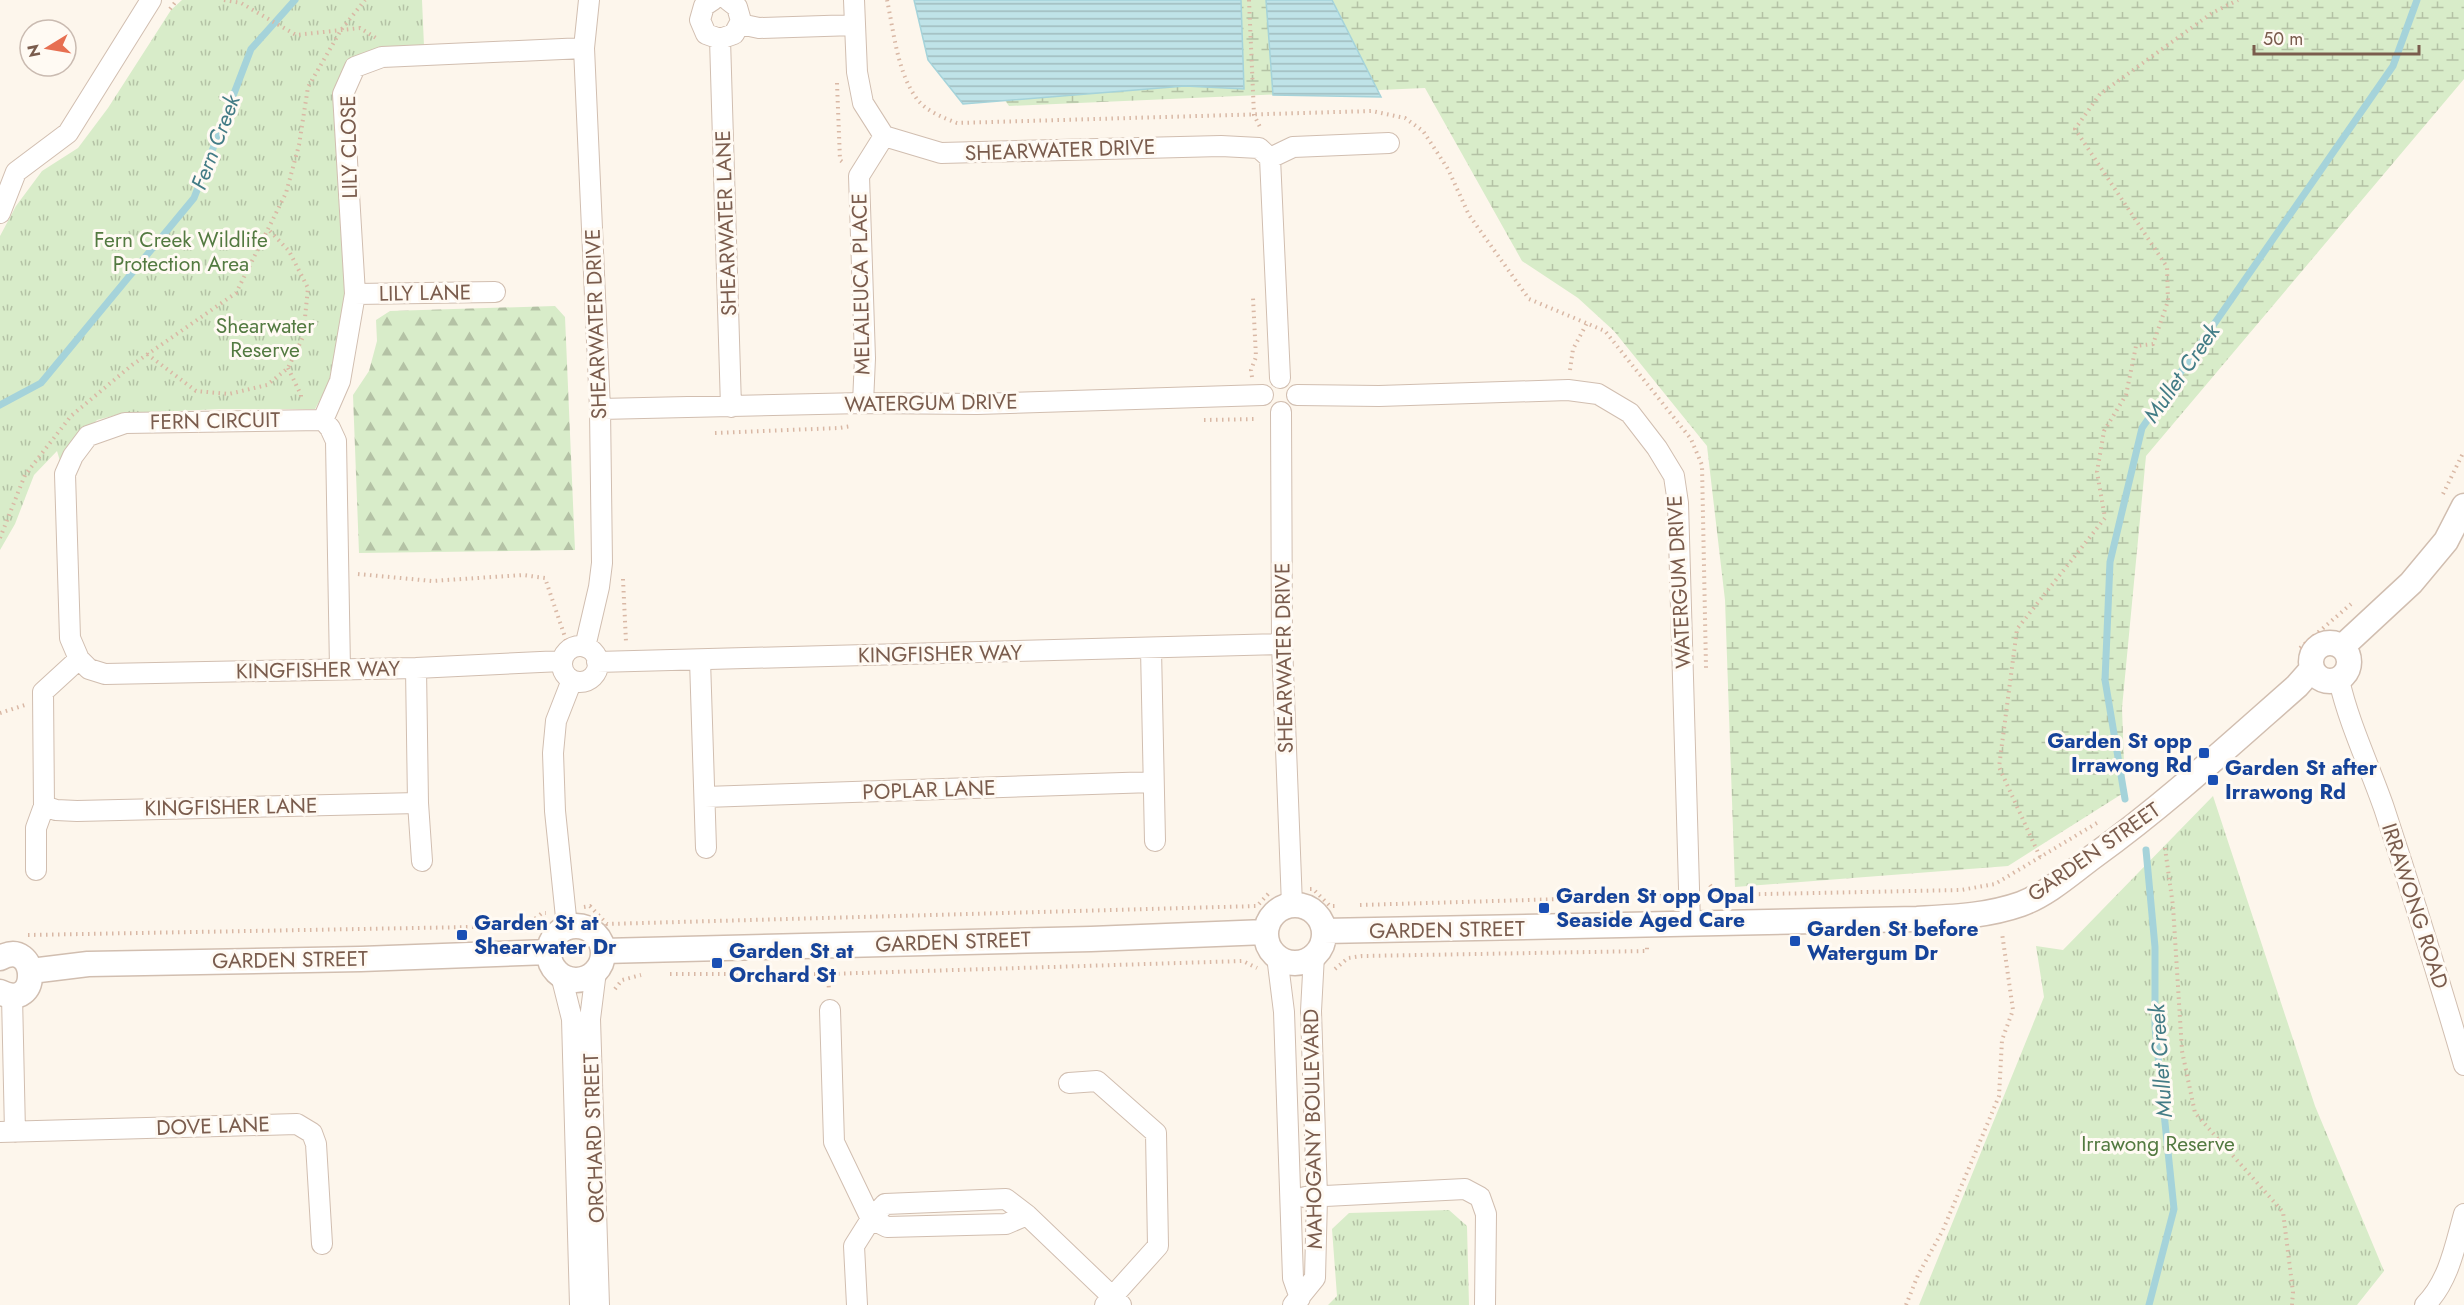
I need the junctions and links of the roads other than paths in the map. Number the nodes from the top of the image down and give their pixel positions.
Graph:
1 (151, 0) edge
2 (589, 0) edge
3 (713, 0) edge
4 (728, 0) edge
5 (854, 0) edge
6 (740, 24) junction
7 (855, 25) junction
8 (720, 39) junction
9 (584, 48) junction
10 (884, 136) junction
11 (1389, 142) dead end
12 (1270, 158) junction
13 (0, 213) edge
14 (495, 292) dead end
15 (355, 294) junction
16 (1280, 378) junction
17 (1258, 395) junction
18 (1297, 395) junction
19 (863, 403) junction
20 (731, 407) junction
21 (600, 409) junction
22 (1281, 412) junction
23 (323, 420) junction
24 (2464, 506) edge
25 (1282, 644) junction
26 (2342, 647) junction
27 (1151, 649) junction
28 (579, 655) junction
29 (79, 658) junction
30 (700, 660) junction
31 (2305, 660) junction
32 (416, 668) junction
33 (340, 669) junction
34 (572, 680) junction
35 (2339, 680) junction
36 (1153, 782) junction
37 (705, 797) junction
38 (418, 802) junction
39 (44, 806) junction
40 (1155, 841) dead end
41 (706, 848) dead end
42 (422, 861) dead end
43 (36, 870) dead end
44 (1292, 904) junction
45 (567, 919) junction
46 (1690, 923) junction
47 (1324, 931) junction
48 (1266, 932) junction
49 (549, 952) junction
50 (1277, 956) junction
51 (1314, 956) junction
52 (0, 958) edge
53 (600, 961) junction
54 (31, 971) junction
55 (561, 975) junction
56 (6, 994) edge
57 (830, 1010) dead end
58 (2464, 1065) edge
59 (1069, 1083) dead end
60 (7, 1132) edge
61 (1317, 1197) junction
62 (1290, 1198) junction
63 (2464, 1214) edge
64 (871, 1220) junction
65 (322, 1244) dead end
66 (2436, 1301) edge
67 (1113, 1302) edge
68 (1297, 1302) edge
69 (580, 1305) edge
70 (599, 1305) edge
71 (857, 1305) edge
72 (1485, 1305) edge

1 - 13 street
2 - 9 street, SHEARWATER DRIVE
3 - 8 street
4 - 6 street
5 - 7 street
6 - 7 street
6 - 8 street
7 - 10 street
8 - 20 street, SHEARWATER LANE
9 - 15 street, LILY CLOSE
9 - 21 street, SHEARWATER DRIVE
10 - 12 street, SHEARWATER DRIVE
10 - 19 street, MELALEUCA PLACE
11 - 12 street
12 - 16 street
14 - 15 street, LILY LANE
15 - 23 street, LILY CLOSE
16 - 17 street
16 - 18 street
17 - 19 street, WATERGUM DRIVE
17 - 22 street
18 - 22 street
18 - 46 street, WATERGUM DRIVE
19 - 20 street, WATERGUM DRIVE
20 - 21 street, WATERGUM DRIVE
21 - 28 street, SHEARWATER DRIVE
22 - 25 street, SHEARWATER DRIVE
23 - 29 street, FERN CIRCUIT
23 - 33 street
24 - 26 street
25 - 27 street, KINGFISHER WAY
25 - 44 street, SHEARWATER DRIVE
26 - 31 street
26 - 35 street
27 - 30 street, KINGFISHER WAY
27 - 36 street
28 - 30 street, KINGFISHER WAY
28 - 32 street, KINGFISHER WAY
28 - 34 street
28 - 34 street
29 - 33 street, KINGFISHER WAY
29 - 39 street
30 - 37 street
31 - 35 street
31 - 46 street, GARDEN STREET
32 - 33 street, KINGFISHER WAY
32 - 38 street
34 - 45 street
35 - 58 street, IRRAWONG ROAD
36 - 37 street, POPLAR LANE
36 - 40 street
37 - 41 street
38 - 39 street, KINGFISHER LANE
38 - 42 street
39 - 43 street
44 - 47 street
44 - 48 street
45 - 49 street
45 - 53 street
46 - 47 street, GARDEN STREET
47 - 51 street
48 - 50 street
48 - 53 street, GARDEN STREET
49 - 54 street, GARDEN STREET
49 - 55 street
50 - 51 street
50 - 62 street, MAHOGANY BOULEVARD
51 - 61 street, MAHOGANY BOULEVARD
52 - 54 street
53 - 55 street
53 - 70 street, ORCHARD STREET
54 - 56 street
55 - 69 street, ORCHARD STREET
56 - 60 street
57 - 64 street
59 - 67 street
60 - 65 street, DOVE LANE
61 - 62 street
61 - 68 street, MAHOGANY BOULEVARD
61 - 72 street
62 - 68 street, MAHOGANY BOULEVARD
63 - 66 street
64 - 67 street
64 - 71 street

